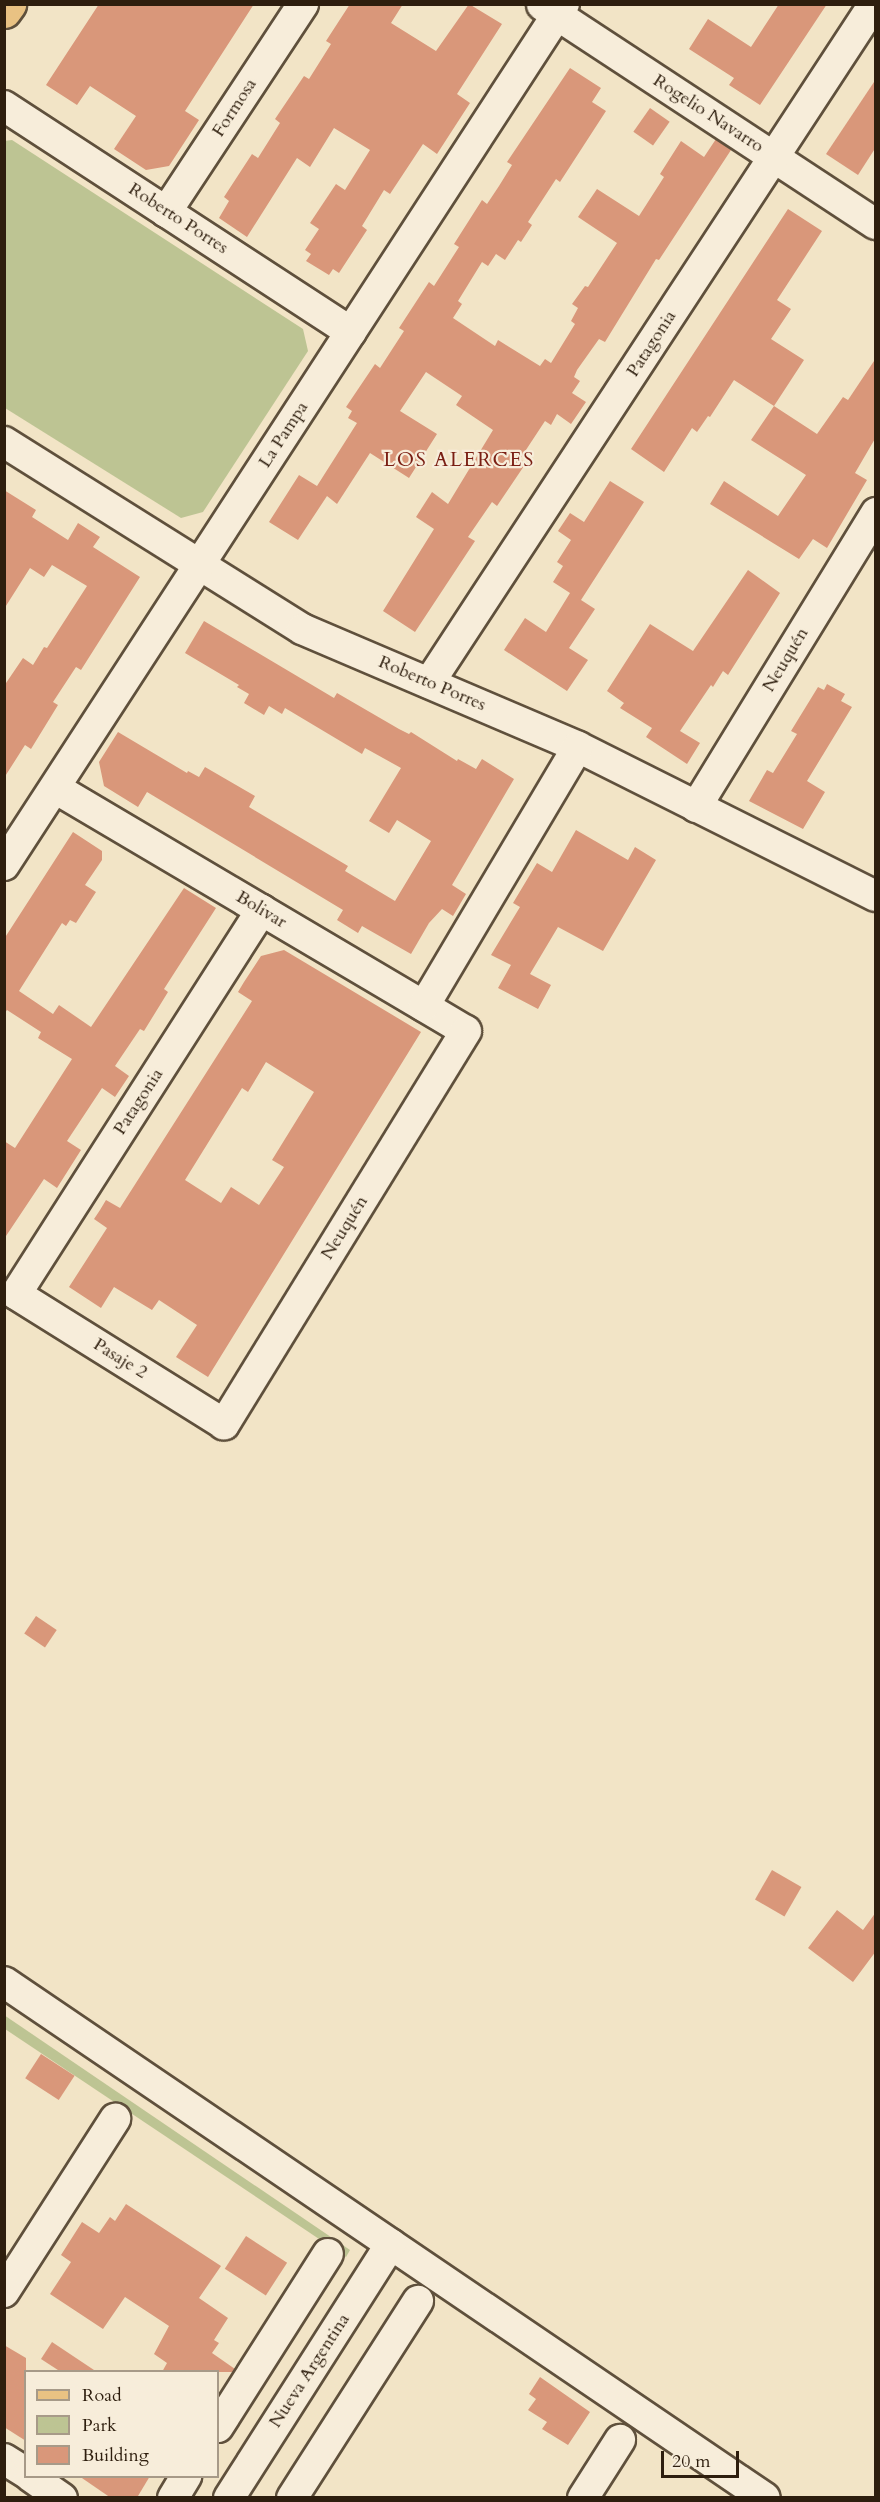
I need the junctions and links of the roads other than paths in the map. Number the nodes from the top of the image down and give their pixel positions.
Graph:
1 (9, 4) edge
2 (303, 4) edge
3 (874, 4) edge
4 (554, 8) edge
5 (4, 11) edge
6 (4, 106) edge
7 (774, 157) junction
8 (166, 212) junction
9 (876, 224) edge
10 (351, 332) junction
11 (4, 442) edge
12 (876, 513) edge
13 (200, 565) junction
14 (429, 683) junction
15 (578, 747) junction
16 (55, 788) junction
17 (696, 807) junction
18 (4, 865) edge
19 (876, 896) edge
20 (262, 910) junction
21 (424, 1006) junction
22 (466, 1031) joint
23 (16, 1294) joint
24 (224, 1424) joint
25 (4, 1982) edge
26 (115, 2119) dead end
27 (391, 2244) junction
28 (328, 2254) dead end
29 (4, 2292) edge
30 (418, 2301) dead end
31 (219, 2425) edge
32 (620, 2440) dead end
33 (4, 2459) edge
34 (24, 2472) edge
35 (33, 2478) edge
36 (185, 2478) edge
37 (62, 2498) edge
38 (173, 2498) edge
39 (229, 2498) edge
40 (292, 2498) edge
41 (584, 2498) edge
42 (765, 2498) edge

1 - 5 main road
2 - 8 street, Formosa
3 - 7 street, Patagonia
4 - 7 street, Rogelio Navarro
4 - 10 street, La Pampa
6 - 8 street, Roberto Porres
7 - 9 street, Rogelio Navarro
7 - 14 street, Patagonia
8 - 10 street, Roberto Porres
10 - 13 street, La Pampa
11 - 13 street, Roberto Porres
12 - 17 street, Neuquén
13 - 14 street, Roberto Porres
13 - 16 street, La Pampa
14 - 15 street, Roberto Porres
15 - 17 street, Roberto Porres
15 - 21 street
16 - 18 street, La Pampa
16 - 20 street, Bolivar
17 - 19 street, Roberto Porres
20 - 21 street, Bolivar
20 - 23 street, Patagonia
21 - 22 street, Bolivar
22 - 24 street, Neuquén
23 - 24 street, Pasaje 2
25 - 27 street
26 - 29 street
27 - 39 street, Nueva Argentina
27 - 42 street
28 - 31 street
30 - 40 street
32 - 41 street
33 - 34 street
35 - 37 street
36 - 38 street

